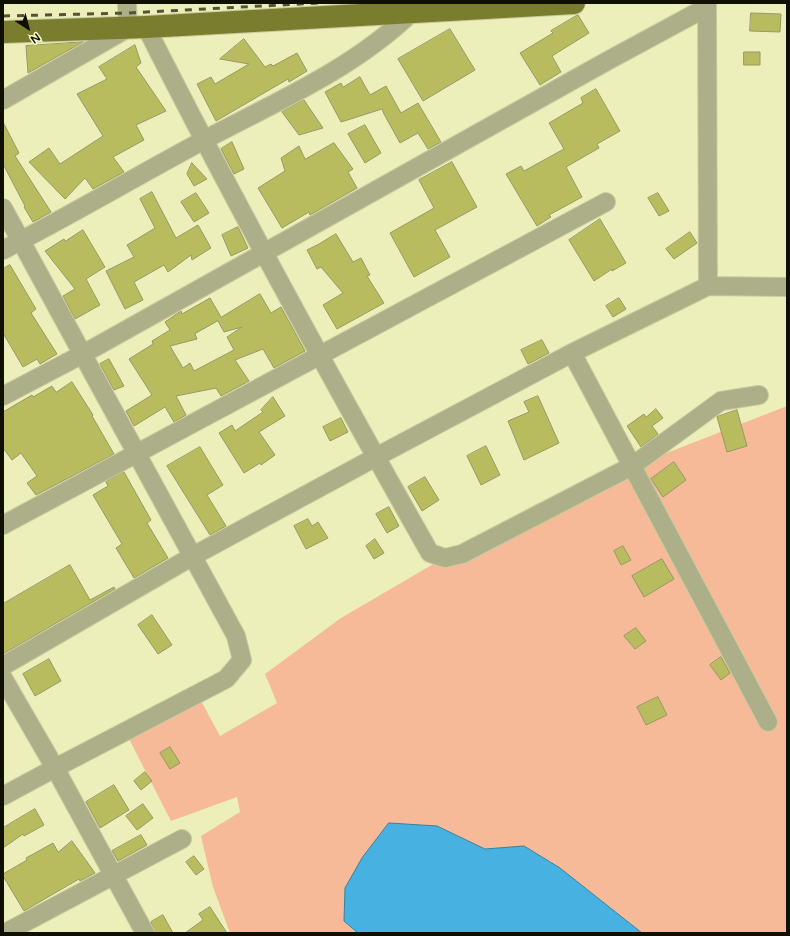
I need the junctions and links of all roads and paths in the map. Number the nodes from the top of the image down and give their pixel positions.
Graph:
1 (127, 3) edge
2 (574, 3) edge
3 (707, 5) edge
4 (412, 12) junction
5 (137, 28) junction
6 (3, 32) edge
7 (3, 100) edge
8 (204, 140) junction
9 (606, 202) dead end
10 (3, 208) edge
11 (21, 241) junction
12 (3, 250) edge
13 (264, 253) junction
14 (708, 286) junction
15 (787, 287) edge
16 (572, 353) junction
17 (82, 354) junction
18 (321, 355) junction
19 (759, 394) dead end
20 (3, 396) edge
21 (137, 454) junction
22 (376, 457) junction
23 (632, 466) junction
24 (3, 525) edge
25 (193, 556) junction
26 (3, 666) edge
27 (3, 678) edge
28 (768, 722) dead end
29 (55, 768) junction
30 (3, 796) edge
31 (182, 839) dead end
32 (114, 875) junction
33 (5, 933) edge
34 (146, 933) edge

1 - 5 street
2 - 4 main road
3 - 13 street
3 - 14 street
4 - 5 main road
4 - 8 street
5 - 6 main road
5 - 7 street
5 - 8 street
8 - 11 street
8 - 13 street
9 - 18 street
10 - 11 street
11 - 12 street
11 - 17 street
13 - 17 street
13 - 18 street
14 - 15 street
14 - 16 street
16 - 22 street
16 - 23 street
17 - 20 street
17 - 21 street
18 - 21 street
18 - 22 street
19 - 23 street
21 - 24 street
21 - 25 street
22 - 23 street
22 - 25 street
23 - 28 street
25 - 26 street
25 - 29 street
27 - 29 street
29 - 30 street
29 - 32 street
31 - 32 street
32 - 33 street
32 - 34 street

